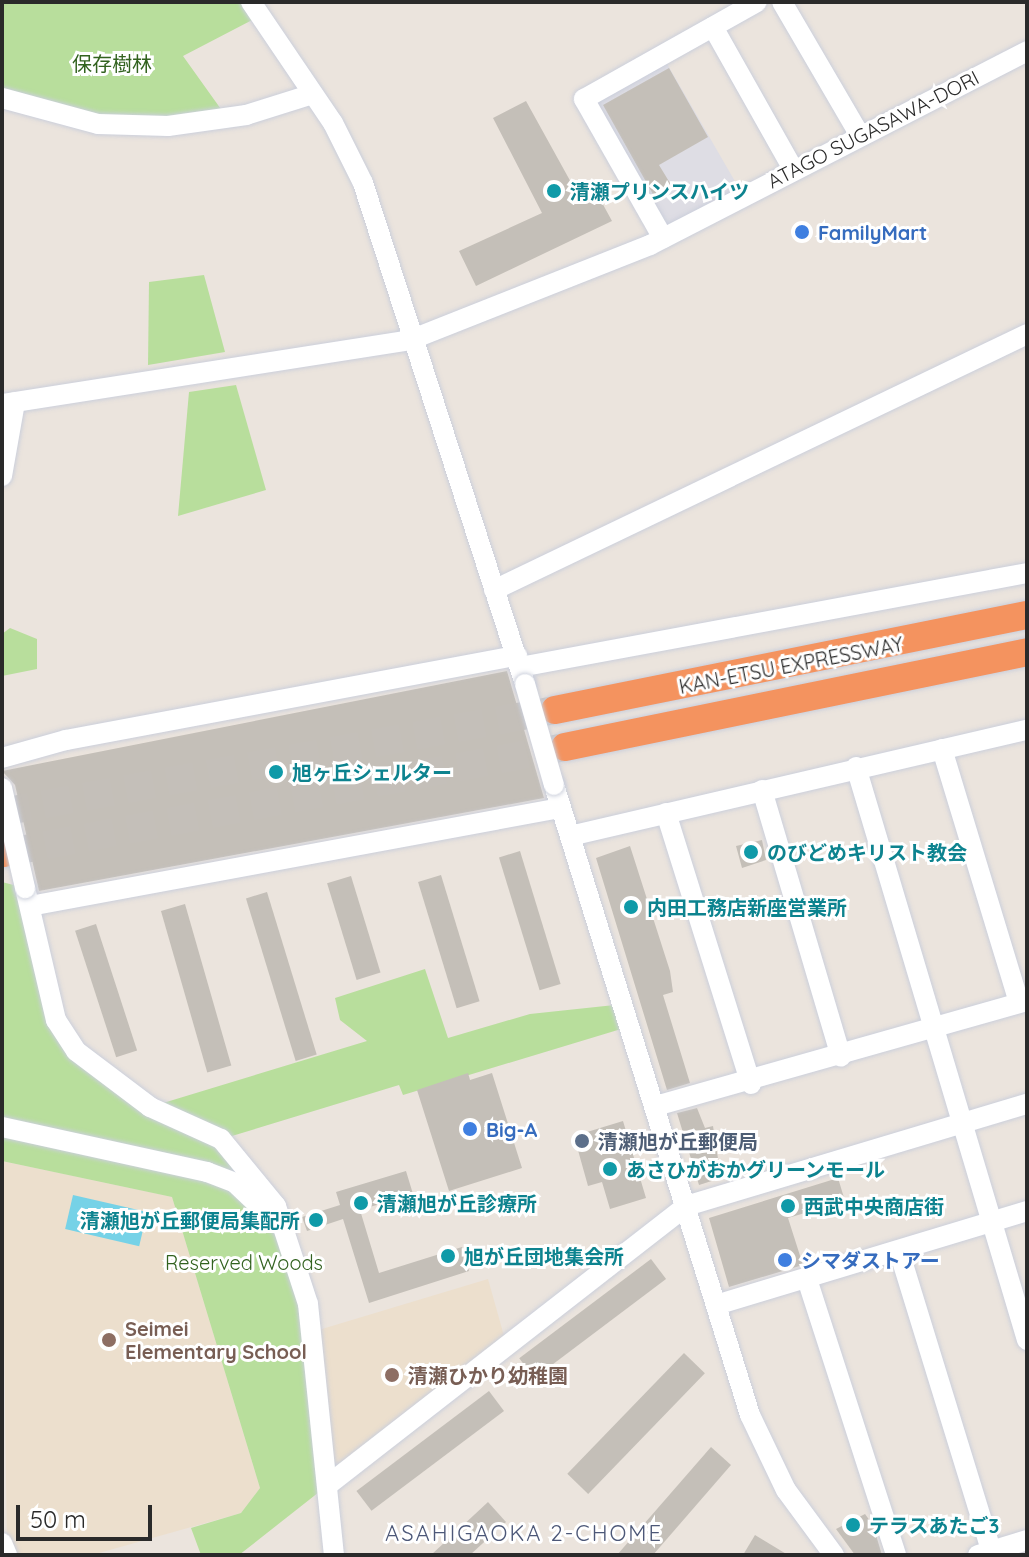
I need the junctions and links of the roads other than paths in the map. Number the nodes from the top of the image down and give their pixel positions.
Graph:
1 (251, 2) edge
2 (757, 2) edge
3 (782, 2) edge
4 (713, 27) junction
5 (1027, 51) edge
6 (313, 94) junction
7 (2, 98) edge
8 (859, 134) junction
9 (793, 169) junction
10 (663, 238) junction
11 (1027, 334) edge
12 (410, 340) junction
13 (9, 403) edge
14 (2, 476) edge
15 (1027, 573) edge
16 (494, 590) junction
17 (1027, 615) edge
18 (1027, 652) edge
19 (520, 669) junction
20 (555, 710) tunnel mouth
21 (1027, 730) edge
22 (565, 747) tunnel mouth
23 (942, 749) junction
24 (2, 758) edge
25 (856, 767) junction
26 (2, 788) edge
27 (762, 790) junction
28 (560, 808) junction
29 (666, 813) junction
30 (570, 836) junction
31 (28, 897) junction
32 (1023, 1002) edge
33 (932, 1030) junction
34 (841, 1057) junction
35 (751, 1084) junction
36 (1027, 1104) edge
37 (656, 1106) junction
38 (963, 1122) junction
39 (2, 1127) edge
40 (686, 1206) junction
41 (1027, 1211) edge
42 (992, 1222) junction
43 (286, 1231) junction
44 (899, 1251) junction
45 (807, 1279) junction
46 (716, 1305) junction
47 (1027, 1340) edge
48 (328, 1485) junction
49 (1027, 1540) edge
50 (2, 1545) edge
51 (984, 1553) edge
52 (7, 1555) edge
53 (334, 1555) edge
54 (834, 1555) edge
55 (896, 1555) edge

1 - 6 street
2 - 4 street
3 - 8 street
4 - 9 street
4 - 10 street
5 - 8 street, ATAGO SUGASAWA-DORI
6 - 7 street
6 - 12 street
8 - 9 street, ATAGO SUGASAWA-DORI
9 - 10 street, ATAGO SUGASAWA-DORI
10 - 12 street, ATAGO SUGASAWA-DORI
11 - 16 street
12 - 13 street, ATAGO SUGASAWA-DORI
12 - 16 street
13 - 14 street
15 - 19 street
16 - 19 street
17 - 20 highway, KAN-ETSU EXPRESSWAY
18 - 22 highway, KAN-ETSU EXPRESSWAY
19 - 24 street
19 - 28 street, bridge
21 - 23 street
23 - 25 street
23 - 32 street
25 - 27 street
25 - 33 street
26 - 31 street, bridge
27 - 29 street
27 - 34 street
28 - 30 street
28 - 31 street
29 - 30 street
29 - 35 street
30 - 37 street
31 - 43 street
32 - 33 street
33 - 34 street
33 - 38 street
34 - 35 street
35 - 37 street
36 - 38 street
37 - 40 street
38 - 40 street
38 - 42 street
39 - 43 street
40 - 46 street
40 - 48 street
41 - 42 street
42 - 44 street
42 - 47 street
43 - 48 street
44 - 45 street
44 - 51 street
45 - 46 street
45 - 55 street
46 - 54 street
48 - 53 street
49 - 51 street
50 - 52 street

